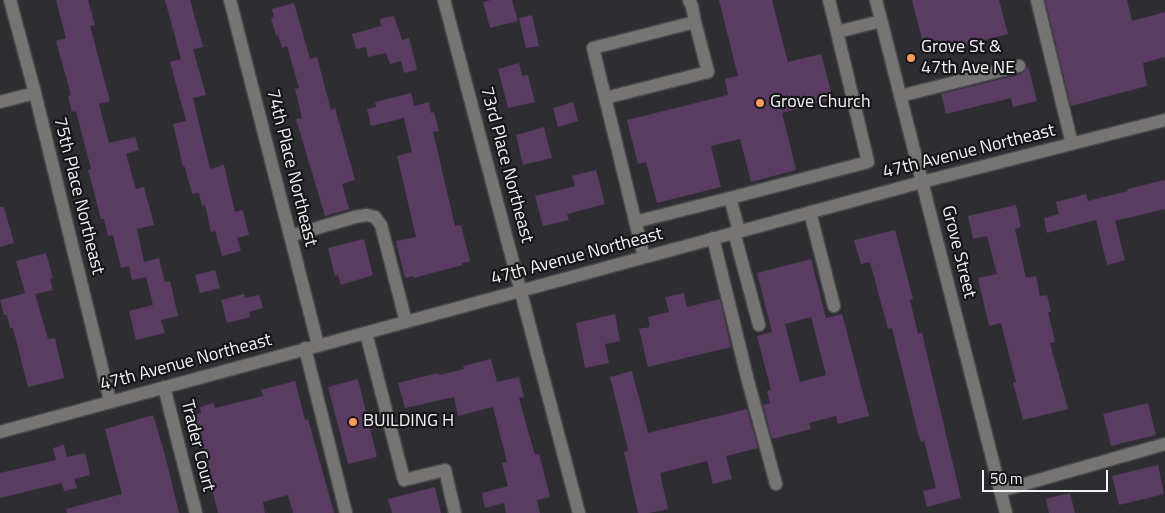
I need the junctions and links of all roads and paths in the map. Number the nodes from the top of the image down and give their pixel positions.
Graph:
1 (10, 0) edge
2 (230, 0) edge
3 (444, 0) edge
4 (688, 0) edge
5 (829, 0) edge
6 (876, 0) edge
7 (1037, 0) edge
8 (695, 22) junction
9 (881, 22) junction
10 (837, 32) junction
11 (1019, 66) dead end
12 (35, 93) junction
13 (900, 96) junction
14 (605, 98) junction
15 (0, 102) edge
16 (1165, 120) edge
17 (1072, 144) junction
18 (922, 182) junction
19 (730, 198) junction
20 (810, 212) junction
21 (635, 222) junction
22 (737, 232) junction
23 (290, 236) junction
24 (713, 238) junction
25 (644, 257) junction
26 (521, 290) junction
27 (834, 306) dead end
28 (406, 322) junction
29 (759, 326) dead end
30 (366, 332) junction
31 (312, 347) junction
32 (164, 387) junction
33 (110, 401) junction
34 (0, 432) edge
35 (1165, 444) edge
36 (776, 484) dead end
37 (1000, 491) junction
38 (196, 513) edge
39 (346, 513) edge
40 (455, 513) edge
41 (579, 513) edge
42 (1006, 513) edge

1 - 12 street, 75th Place Northeast
2 - 23 street, 74th Place Northeast
3 - 26 street, 73rd Place Northeast
4 - 8 street
5 - 10 street
6 - 9 street, Grove Street
7 - 17 street
8 - 14 street
8 - 14 street
9 - 10 street
9 - 13 street, Grove Street
10 - 19 street
11 - 13 street
12 - 15 street
12 - 33 street, 75th Place Northeast
13 - 18 street, Grove Street
14 - 21 street
16 - 17 street, 47th Avenue Northeast
17 - 18 street, 47th Avenue Northeast
18 - 20 street, 47th Avenue Northeast
18 - 37 street, Grove Street
19 - 21 street
19 - 22 street
20 - 22 street, 47th Avenue Northeast
20 - 27 street
21 - 25 street
22 - 24 street, 47th Avenue Northeast
22 - 29 street
23 - 28 street
23 - 31 street, 74th Place Northeast
24 - 25 street, 47th Avenue Northeast
24 - 36 street
25 - 26 street, 47th Avenue Northeast
26 - 28 street, 47th Avenue Northeast
26 - 41 street, 73rd Place Northeast
28 - 30 street, 47th Avenue Northeast
30 - 31 street, 47th Avenue Northeast
30 - 40 street
31 - 32 street, 47th Avenue Northeast
31 - 39 street, 74th Place Northeast
32 - 33 street, 47th Avenue Northeast
32 - 38 street, Trader Court
33 - 34 street, 47th Avenue Northeast
35 - 37 street
37 - 42 street, Grove Street

